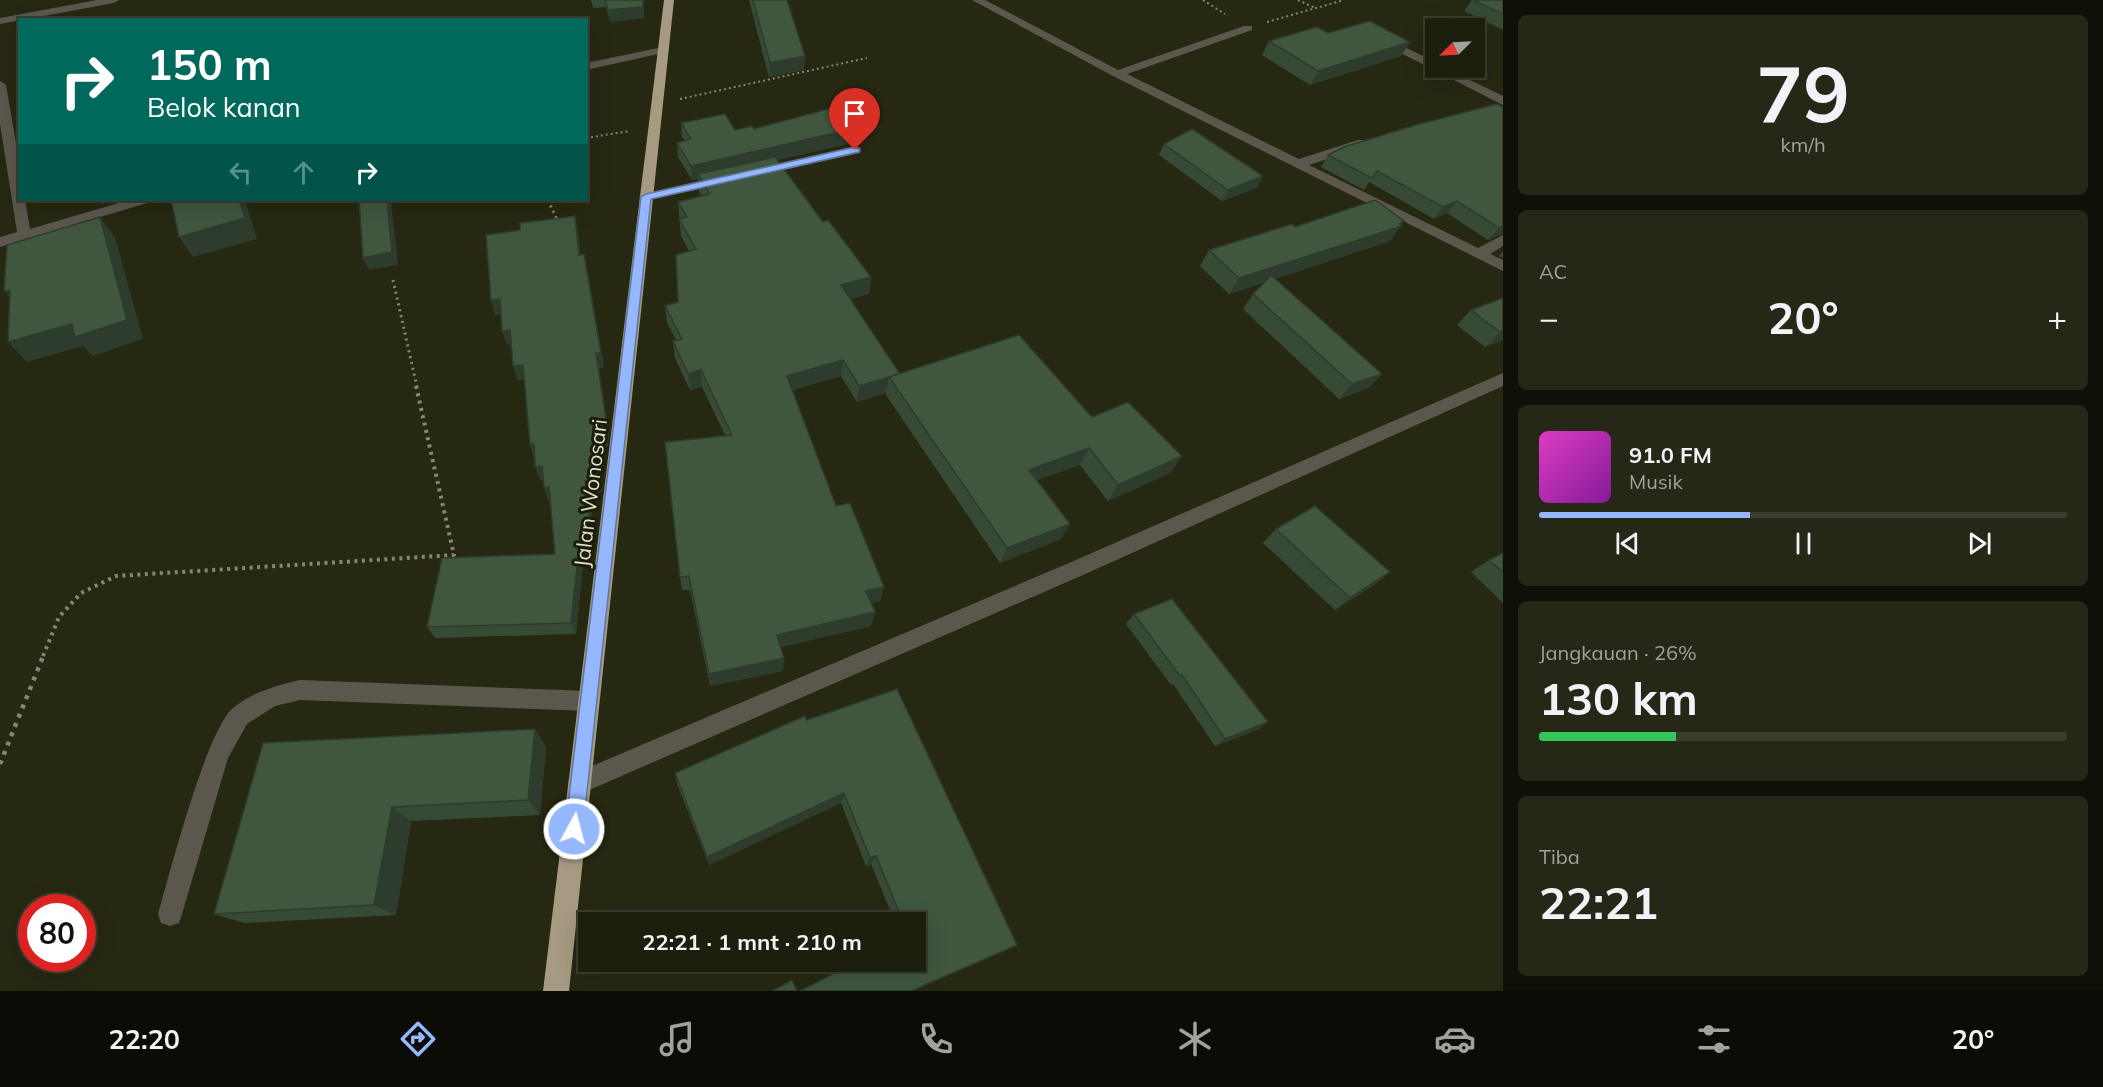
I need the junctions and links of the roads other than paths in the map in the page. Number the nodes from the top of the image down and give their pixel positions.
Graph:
1 (114, 0) edge
2 (669, 0) edge
3 (977, 0) edge
4 (0, 21) edge
5 (1248, 28) road end
6 (1368, 32) edge
7 (663, 50) junction
8 (1425, 61) edge
9 (588, 68) edge
10 (1117, 74) junction
11 (1456, 78) edge
12 (0, 85) edge
13 (1503, 103) edge
14 (1485, 109) edge
15 (1377, 139) edge
16 (855, 150) dead end
17 (1298, 164) junction
18 (646, 197) junction
19 (18, 198) edge
20 (19, 201) edge
21 (138, 201) edge
22 (24, 235) junction
23 (1503, 240) edge
24 (0, 242) edge
25 (1478, 254) junction
26 (1503, 266) edge
27 (1503, 379) edge
28 (589, 701) junction
29 (579, 783) junction
30 (170, 914) dead end
31 (556, 991) edge

1 - 4 street
2 - 7 highway, Jalan Wonosari
3 - 10 street
5 - 10 street
6 - 8 street
7 - 9 street
7 - 18 highway, Jalan Wonosari
10 - 17 street
11 - 13 street
12 - 19 street
13 - 14 street
15 - 17 street
16 - 18 street
17 - 25 street
18 - 28 highway, Jalan Wonosari
20 - 22 street
21 - 22 street
22 - 24 street
23 - 25 street
25 - 26 street
27 - 29 street
28 - 29 highway, Jalan Wonosari
28 - 30 street
29 - 31 highway, Jalan Wonosari

